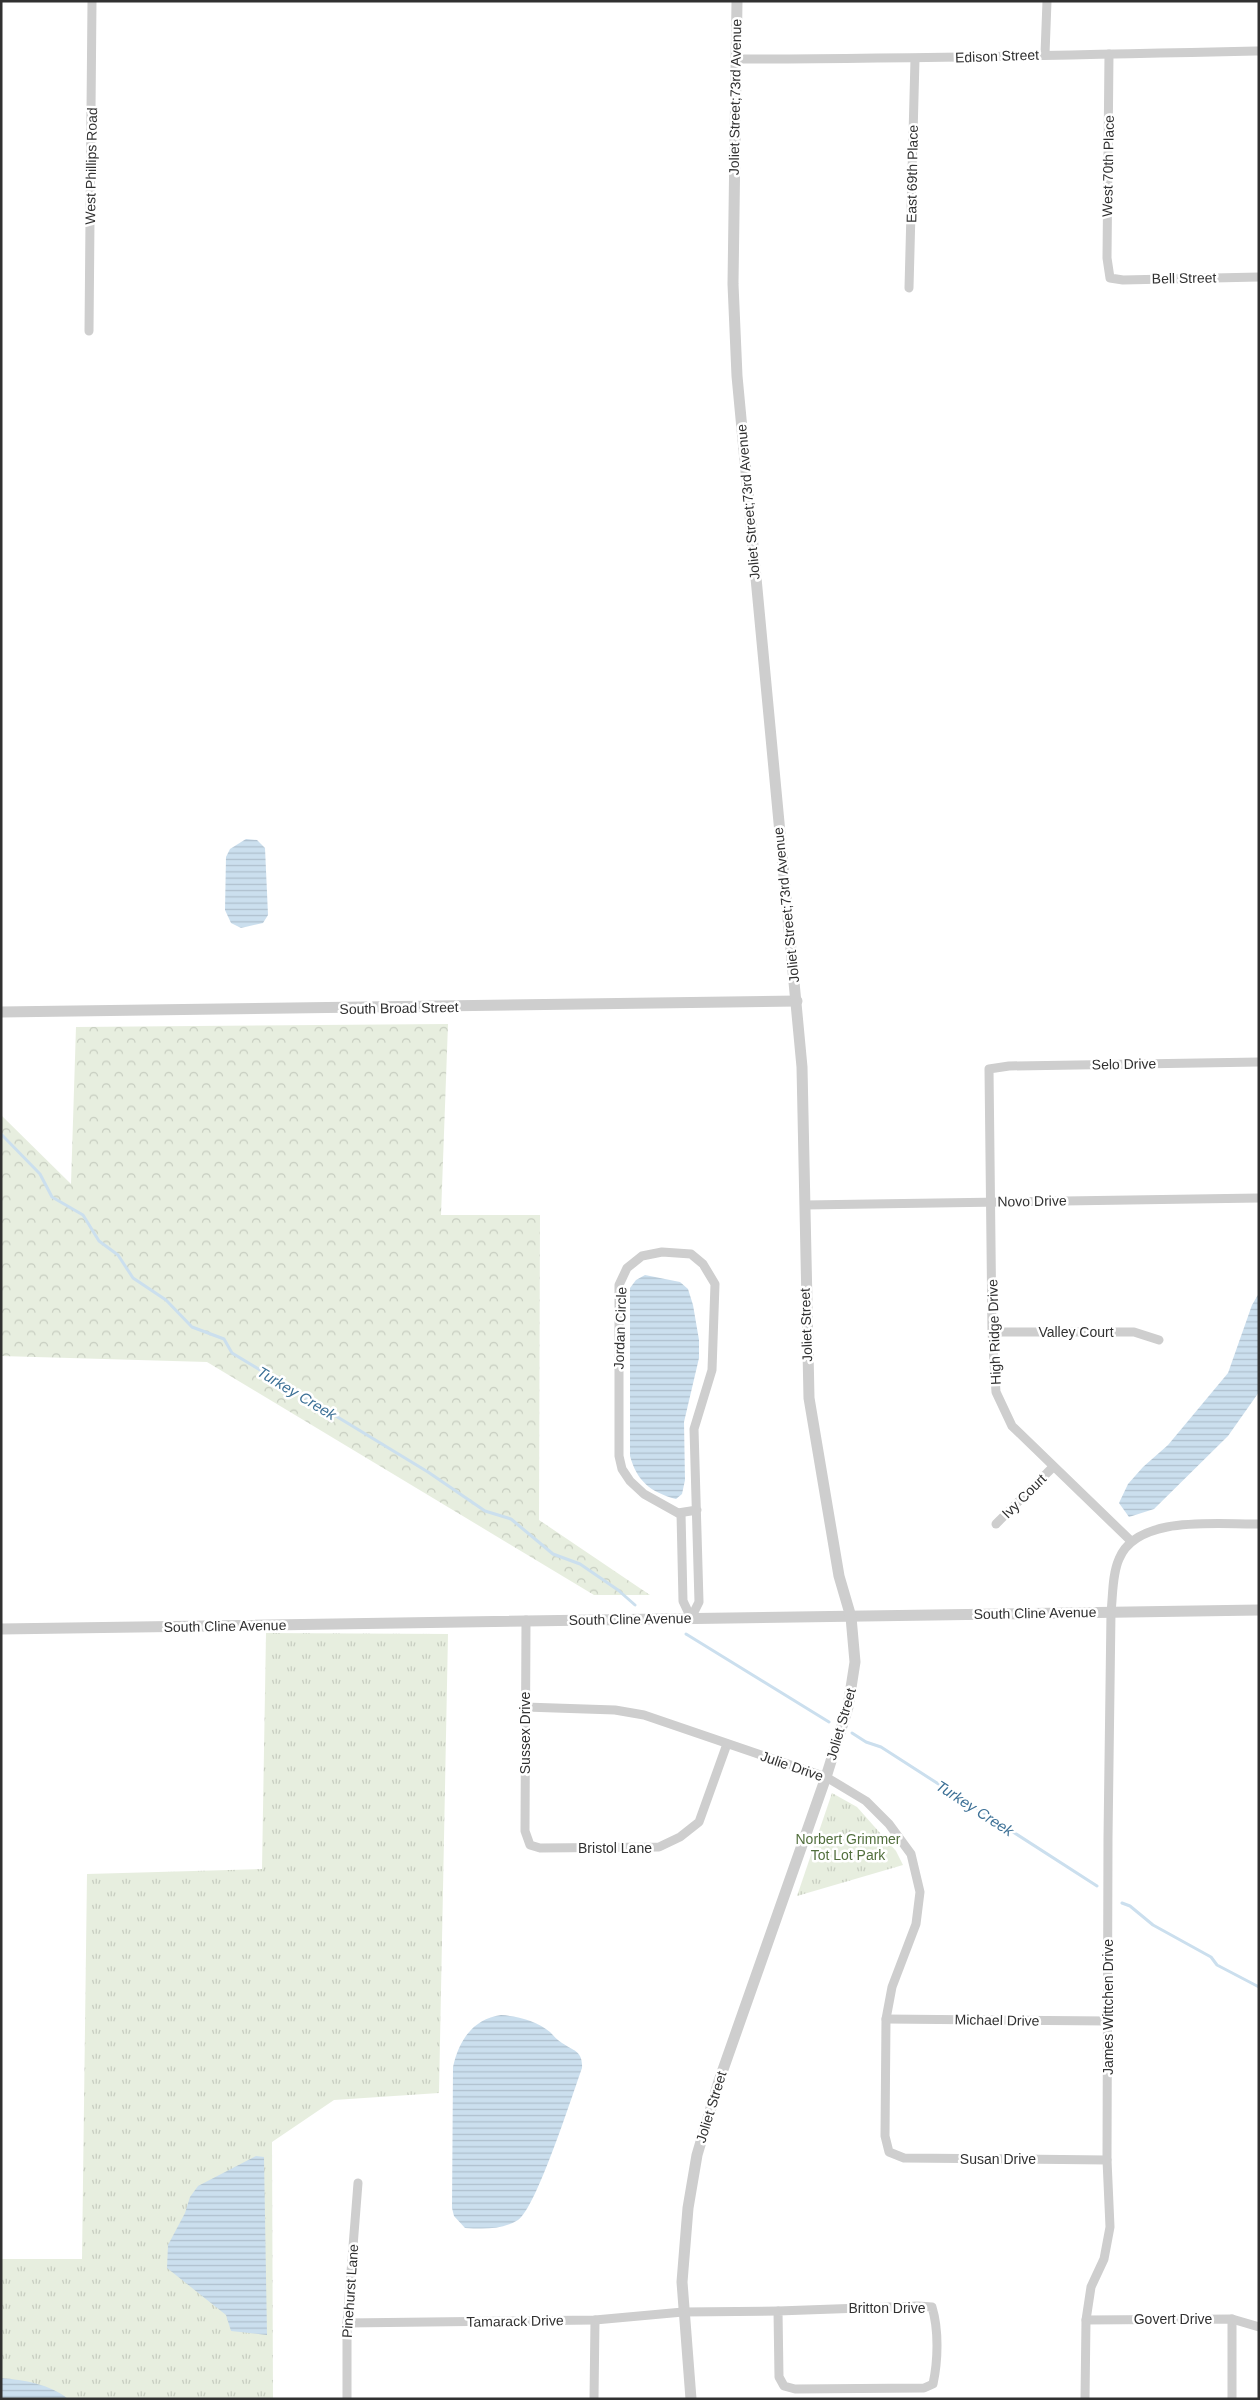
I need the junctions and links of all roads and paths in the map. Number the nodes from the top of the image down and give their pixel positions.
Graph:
1 (92, 1) edge
2 (737, 1) edge
3 (1046, 1) edge
4 (1259, 51) edge
5 (1045, 54) junction
6 (1109, 54) junction
7 (915, 59) junction
8 (736, 60) junction
9 (1259, 277) edge
10 (1110, 278) joint
11 (909, 288) dead end
12 (89, 331) dead end
13 (797, 1001) junction
14 (1, 1012) edge
15 (1259, 1062) edge
16 (989, 1069) joint
17 (1259, 1198) edge
18 (990, 1202) junction
19 (805, 1205) junction
20 (992, 1332) junction
21 (1159, 1340) dead end
22 (1052, 1467) junction
23 (697, 1510) junction
24 (682, 1513) junction
25 (996, 1524) dead end
26 (1259, 1524) edge
27 (1130, 1541) junction
28 (1259, 1610) edge
29 (1111, 1612) junction
30 (850, 1617) junction
31 (691, 1618) junction
32 (526, 1620) junction
33 (1, 1630) edge
34 (525, 1708) junction
35 (727, 1744) junction
36 (826, 1777) junction
37 (530, 1845) joint
38 (886, 2019) junction
39 (1108, 2022) junction
40 (889, 2152) joint
41 (1107, 2160) junction
42 (358, 2183) dead end
43 (778, 2310) junction
44 (684, 2312) junction
45 (1232, 2318) junction
46 (595, 2320) junction
47 (1086, 2320) junction
48 (346, 2324) junction
49 (1259, 2327) edge
50 (347, 2399) edge
51 (594, 2399) edge
52 (691, 2399) edge
53 (1085, 2399) edge
54 (1232, 2399) edge

1 - 12 street, West Phillips Road
2 - 8 street, Joliet Street;73rd Avenue
3 - 5 street
4 - 6 street, Edison Street
5 - 6 street, Edison Street
5 - 7 street, Edison Street
6 - 10 street, West 70th Place
7 - 8 street, Edison Street
7 - 11 street, East 69th Place
8 - 13 street, Joliet Street;73rd Avenue
9 - 10 street, Bell Street
13 - 14 street, South Broad Street
13 - 19 street, Joliet Street
15 - 16 street, Selo Drive
16 - 18 street, High Ridge Drive
17 - 18 street, Novo Drive
18 - 19 street, Novo Drive
18 - 20 street, High Ridge Drive
19 - 30 street, Joliet Street
20 - 21 street, Valley Court
20 - 22 street, High Ridge Drive
22 - 25 street, Ivy Court
22 - 27 street, High Ridge Drive
23 - 24 street
23 - 24 street, Jordan Circle
23 - 31 street, Jordan Circle
24 - 31 street
26 - 27 street
27 - 29 street, James Wittchen Drive
28 - 29 street, South Cline Avenue
29 - 30 street, South Cline Avenue
29 - 39 street, James Wittchen Drive
30 - 31 street, South Cline Avenue
30 - 36 street, Joliet Street
31 - 32 street, South Cline Avenue
32 - 33 street, South Cline Avenue
32 - 34 street, Sussex Drive
34 - 35 street, Julie Drive
34 - 37 street, Sussex Drive
35 - 36 street, Julie Drive
35 - 37 street, Bristol Lane
36 - 38 street, Julie Drive
36 - 44 street, Joliet Street
38 - 39 street, Michael Drive
38 - 40 street, Julie Drive
39 - 41 street, James Wittchen Drive
40 - 41 street, Susan Drive
41 - 47 street, James Wittchen Drive
42 - 48 street, Pinehurst Lane
43 - 43 street, Britton Drive
43 - 44 street, Britton Drive
44 - 46 street, Tamarack Drive
44 - 52 street, Joliet Street
45 - 47 street, Govert Drive
45 - 49 street, Govert Drive
45 - 54 street
46 - 48 street, Tamarack Drive
46 - 51 street
47 - 53 street, James Wittchen Drive
48 - 50 street, Pinehurst Lane

